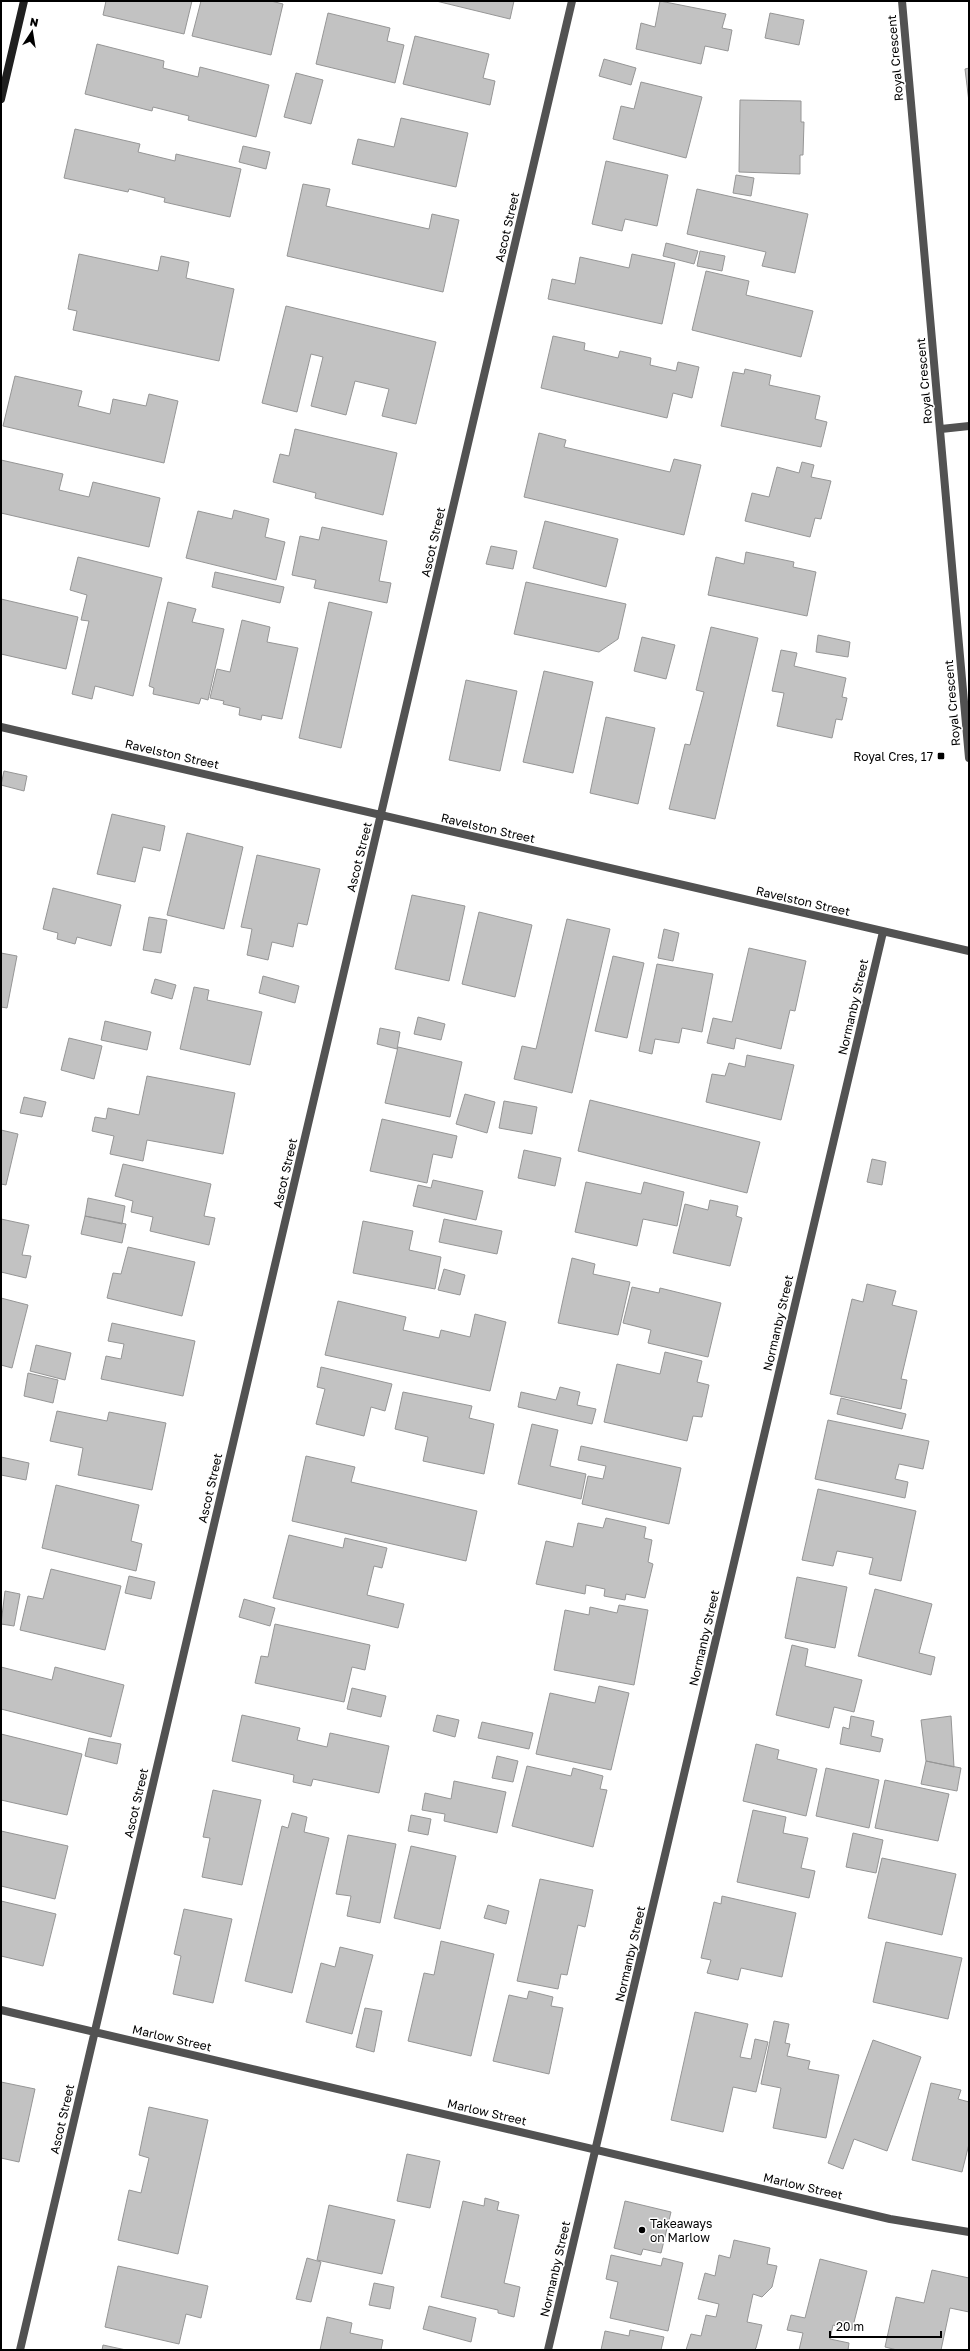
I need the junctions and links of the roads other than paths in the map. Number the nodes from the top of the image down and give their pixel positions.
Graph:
1 (24, 1) edge
2 (572, 1) edge
3 (902, 1) edge
4 (1, 99) edge
5 (969, 426) edge
6 (941, 429) junction
7 (1, 727) edge
8 (969, 758) edge
9 (382, 816) junction
10 (883, 932) junction
11 (969, 951) edge
12 (1, 2010) edge
13 (94, 2032) junction
14 (596, 2149) junction
15 (969, 2232) edge
16 (20, 2350) edge
17 (548, 2350) edge

1 - 4 street
2 - 9 street, Ascot Street
3 - 6 street, Royal Crescent
5 - 6 street
6 - 8 street, Royal Crescent
7 - 9 street, Ravelston Street
9 - 10 street, Ravelston Street
9 - 13 street, Ascot Street
10 - 11 street, Ravelston Street
10 - 14 street, Normanby Street
12 - 13 street, Marlow Street
13 - 14 street, Marlow Street
13 - 16 street, Ascot Street
14 - 15 street, Marlow Street
14 - 17 street, Normanby Street

